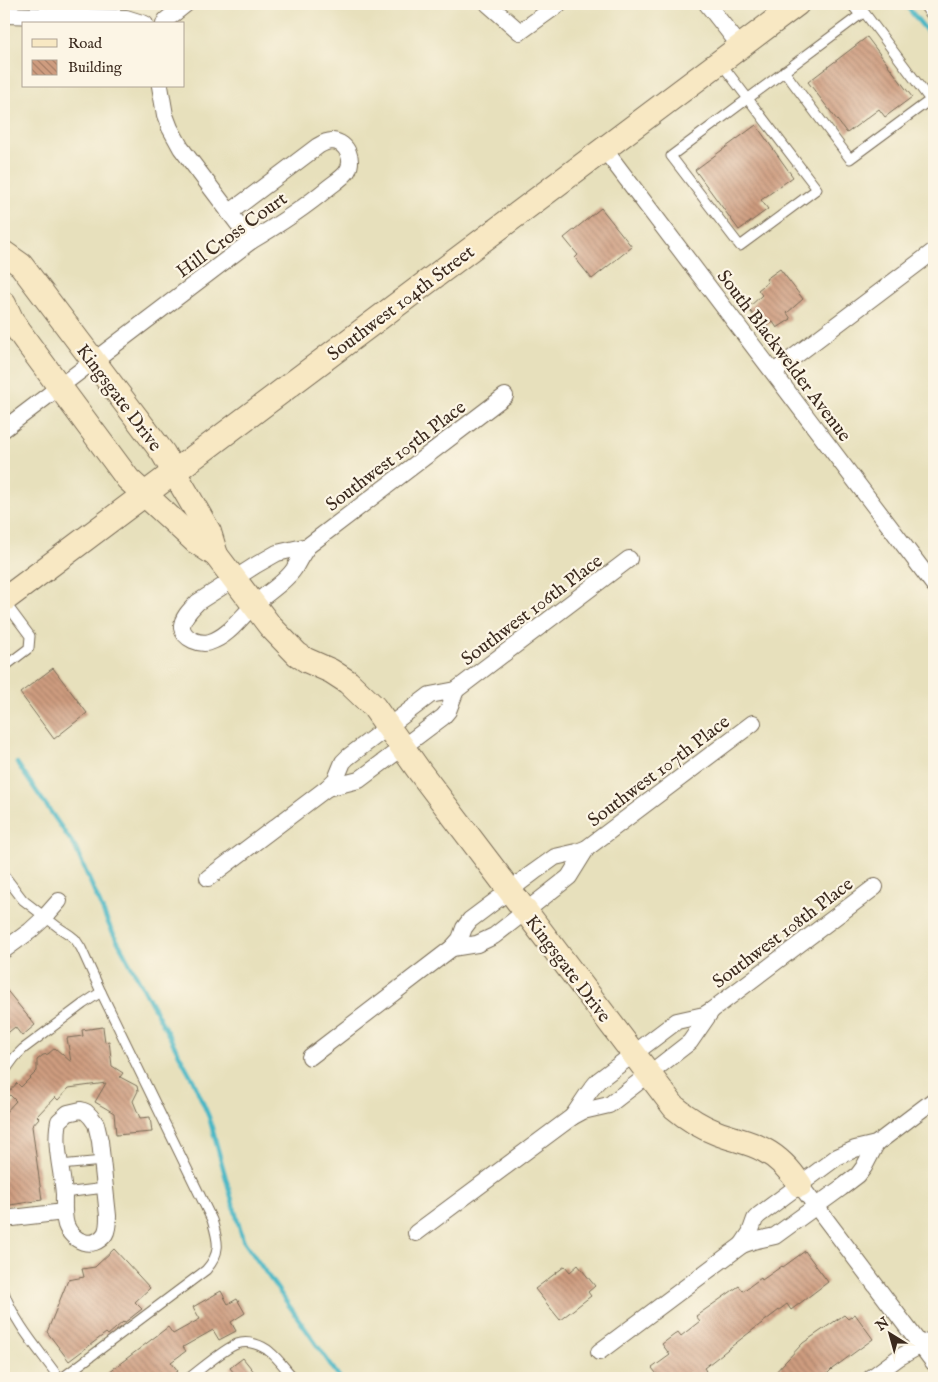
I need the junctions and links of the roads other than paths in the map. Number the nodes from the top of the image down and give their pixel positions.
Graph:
1 (186, 4) edge
2 (488, 4) edge
3 (559, 4) edge
4 (707, 4) edge
5 (797, 4) edge
6 (851, 4) edge
7 (923, 4) edge
8 (129, 11) edge
9 (4, 15) edge
10 (860, 15) junction
11 (934, 19) edge
12 (143, 22) edge
13 (165, 22) edge
14 (740, 46) junction
15 (720, 62) junction
16 (784, 71) junction
17 (160, 88) edge
18 (748, 98) junction
19 (604, 149) junction
20 (229, 213) junction
21 (251, 241) junction
22 (934, 251) edge
23 (4, 253) edge
24 (4, 304) edge
25 (94, 361) junction
26 (774, 372) junction
27 (60, 387) junction
28 (506, 396) dead end
29 (4, 429) edge
30 (174, 472) junction
31 (144, 494) junction
32 (308, 546) junction
33 (216, 555) junction
34 (629, 559) dead end
35 (234, 579) junction
36 (934, 585) edge
37 (4, 600) edge
38 (254, 605) junction
39 (4, 667) edge
40 (456, 690) junction
41 (753, 723) dead end
42 (388, 727) junction
43 (403, 748) junction
44 (327, 788) junction
45 (587, 848) junction
46 (4, 875) edge
47 (208, 878) dead end
48 (875, 887) dead end
49 (510, 890) junction
50 (59, 901) dead end
51 (526, 911) junction
52 (45, 917) junction
53 (452, 948) junction
54 (4, 950) edge
55 (101, 992) junction
56 (712, 1010) junction
57 (634, 1054) junction
58 (310, 1057) dead end
59 (4, 1072) edge
60 (649, 1074) junction
61 (934, 1100) edge
62 (572, 1117) junction
63 (876, 1144) junction
64 (102, 1161) junction
65 (60, 1165) junction
66 (800, 1185) junction
67 (106, 1188) junction
68 (64, 1193) junction
69 (817, 1206) junction
70 (64, 1212) junction
71 (4, 1219) edge
72 (416, 1233) dead end
73 (742, 1245) junction
74 (4, 1292) edge
75 (928, 1342) edge
76 (599, 1352) dead end
77 (934, 1363) edge
78 (61, 1378) edge
79 (190, 1378) edge
80 (294, 1378) edge
81 (871, 1378) edge

1 - 13 street
2 - 3 street
4 - 14 street
5 - 14 street, Southwest 104th Street
6 - 10 lane
7 - 11 lane
8 - 9 street
8 - 12 street
10 - 16 lane
10 - 16 lane
14 - 15 street, Southwest 104th Street
15 - 18 lane
15 - 19 street, Southwest 104th Street
16 - 18 lane
17 - 20 street
18 - 18 lane
19 - 26 street, South Blackwelder Avenue
19 - 30 street, Southwest 104th Street
20 - 21 street
20 - 21 street, Hill Cross Court
21 - 25 street, Hill Cross Court
22 - 26 street
23 - 25 street, Kingsgate Drive
24 - 27 street, Kingsgate Drive
25 - 27 street, Hill Cross Court
25 - 30 street, Kingsgate Drive
26 - 36 street, South Blackwelder Avenue
27 - 29 street, Hill Cross Court
27 - 31 street, Kingsgate Drive
28 - 32 street, Southwest 105th Place
30 - 31 street, Southwest 104th Street
30 - 33 street, Kingsgate Drive
31 - 33 street, Kingsgate Drive
31 - 37 street, Southwest 104th Street
32 - 35 street, Southwest 105th Place
32 - 38 street, Southwest 105th Place
33 - 35 street, Kingsgate Drive
34 - 40 street, Southwest 106th Place
35 - 38 street, Kingsgate Drive
35 - 38 street, Southwest 105th Place
37 - 39 lane
38 - 42 street, Kingsgate Drive
40 - 42 street, Southwest 106th Place
40 - 43 street, Southwest 106th Place
41 - 45 street, Southwest 107th Place
42 - 43 street, Kingsgate Drive
42 - 44 street, Southwest 106th Place
43 - 44 street, Southwest 106th Place
43 - 49 street, Kingsgate Drive
44 - 47 street, Southwest 106th Place
45 - 49 street, Southwest 107th Place
45 - 51 street, Southwest 107th Place
46 - 52 lane
48 - 56 street, Southwest 108th Place
49 - 51 street, Kingsgate Drive
49 - 53 street, Southwest 107th Place
50 - 52 street
51 - 53 street, Southwest 107th Place
51 - 57 street, Kingsgate Drive
52 - 54 street
52 - 55 lane
53 - 58 street, Southwest 107th Place
55 - 59 lane
55 - 78 lane
56 - 57 street, Southwest 108th Place
56 - 60 street, Southwest 108th Place
57 - 60 street, Kingsgate Drive
57 - 62 street, Southwest 108th Place
60 - 62 street, Southwest 108th Place
60 - 66 street, Kingsgate Drive
61 - 63 street
62 - 72 street, Southwest 108th Place
63 - 66 street
63 - 69 street
64 - 65 lane
64 - 65 street
64 - 67 street
65 - 68 street
66 - 69 street, Kingsgate Drive
66 - 73 street
67 - 68 lane
67 - 70 street
68 - 70 street
69 - 73 street
69 - 75 street, Kingsgate Drive
70 - 71 street
73 - 76 street
74 - 78 lane
75 - 77 street, Kingsgate Drive
75 - 81 street
79 - 80 lane

